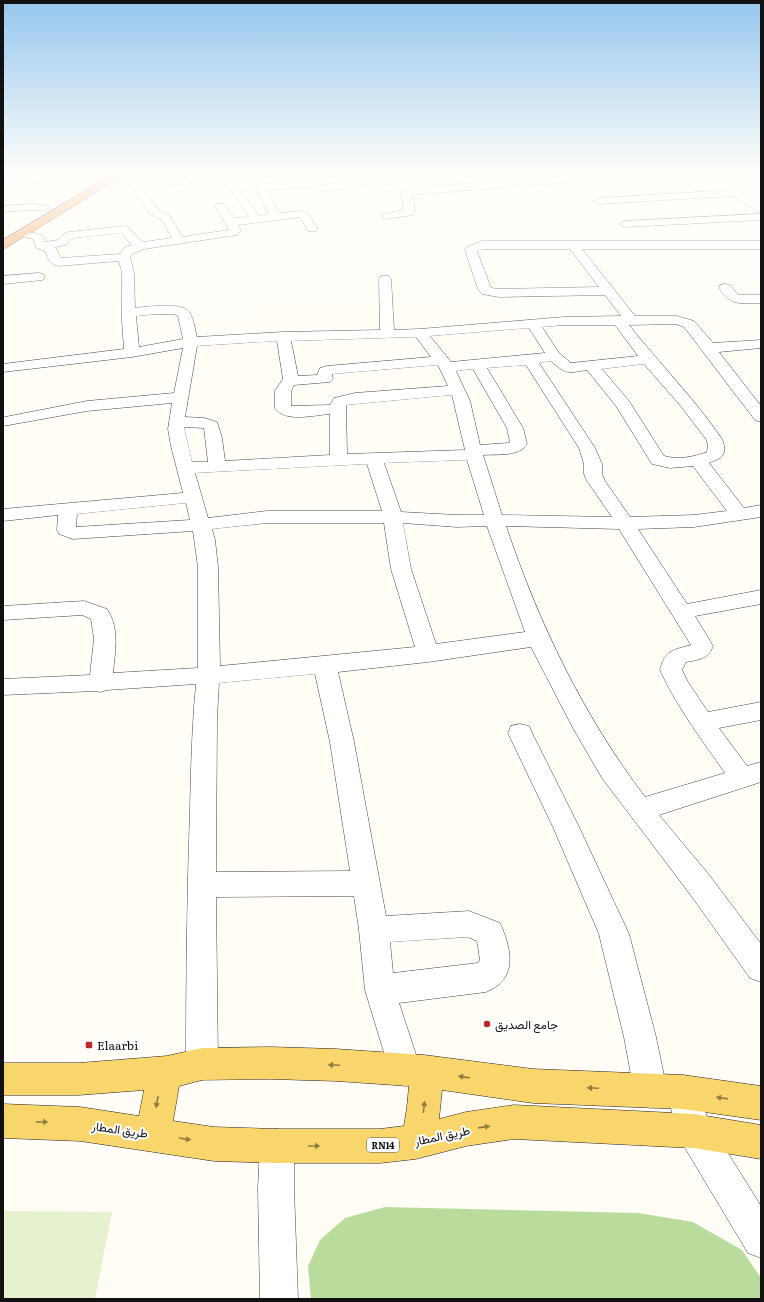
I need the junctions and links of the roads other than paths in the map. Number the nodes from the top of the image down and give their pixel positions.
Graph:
1 (22, 233) joint
2 (90, 233) edge
3 (127, 233) edge
4 (174, 233) edge
5 (232, 233) edge
6 (632, 233) edge
7 (179, 241) junction
8 (3, 245) edge
9 (642, 245) junction
10 (761, 245) edge
11 (40, 246) junction
12 (143, 246) junction
13 (574, 246) junction
14 (124, 256) junction
15 (39, 277) dead end
16 (385, 279) dead end
17 (3, 280) edge
18 (725, 288) dead end
19 (608, 291) junction
20 (761, 299) edge
21 (129, 312) junction
22 (625, 320) junction
23 (533, 323) junction
24 (387, 333) junction
25 (420, 333) junction
26 (283, 336) junction
27 (191, 342) junction
28 (761, 344) edge
29 (709, 348) junction
30 (132, 353) junction
31 (554, 356) junction
32 (648, 359) junction
33 (530, 360) junction
34 (444, 364) junction
35 (478, 365) junction
36 (591, 366) junction
37 (3, 368) edge
38 (290, 381) junction
39 (458, 390) junction
40 (181, 397) junction
41 (755, 401) edge
42 (338, 409) junction
43 (761, 417) edge
44 (5, 422) dead end
45 (176, 422) junction
46 (474, 453) junction
47 (374, 458) junction
48 (339, 459) junction
49 (698, 461) junction
50 (217, 466) junction
51 (185, 468) junction
52 (194, 497) junction
53 (68, 509) junction
54 (761, 511) edge
55 (739, 514) junction
56 (3, 515) edge
57 (393, 517) junction
58 (495, 520) junction
59 (625, 523) junction
60 (201, 525) junction
61 (761, 597) edge
62 (681, 612) junction
63 (3, 613) edge
64 (538, 638) junction
65 (428, 654) junction
66 (325, 666) junction
67 (208, 676) junction
68 (100, 684) junction
69 (3, 687) edge
70 (761, 711) edge
71 (702, 722) junction
72 (520, 733) dead end
73 (751, 775) edge
74 (640, 810) junction
75 (365, 883) junction
76 (202, 885) junction
77 (374, 930) junction
78 (761, 968) edge
79 (380, 990) junction
80 (202, 1064) junction
81 (414, 1071) junction
82 (167, 1072) junction
83 (3, 1079) edge
84 (667, 1092) junction
85 (761, 1103) edge
86 (3, 1121) edge
87 (694, 1131) junction
88 (155, 1134) junction
89 (416, 1142) junction
90 (761, 1142) edge
91 (277, 1146) junction
92 (761, 1240) edge
93 (279, 1299) edge

1 - 8 highway
1 - 11 street
2 - 11 street
3 - 12 street
4 - 7 street
5 - 7 street
6 - 9 street
7 - 12 street
9 - 10 street
9 - 13 street
11 - 14 street
12 - 14 street
13 - 19 street
13 - 19 street
14 - 21 street
15 - 17 street
16 - 24 street
18 - 20 street
19 - 22 street
21 - 27 street
21 - 30 street
22 - 23 street
22 - 29 street
22 - 32 street
23 - 25 street
23 - 31 street
24 - 25 street
24 - 26 street
25 - 34 street
26 - 27 street
26 - 38 street
27 - 30 street
27 - 40 street
28 - 29 street
29 - 41 street
30 - 37 street
31 - 33 street
31 - 36 street
32 - 36 street
32 - 49 street
33 - 35 street
33 - 59 street
34 - 35 street
34 - 38 street
34 - 39 street
35 - 46 street
36 - 49 street
38 - 42 street
39 - 42 street
39 - 46 street
40 - 44 street
40 - 45 street
41 - 43 street
42 - 48 street
45 - 50 street
45 - 51 street
46 - 47 street
46 - 58 street
47 - 48 street
47 - 57 street
48 - 50 street
49 - 55 street
50 - 51 street
51 - 52 street
52 - 53 street
52 - 60 street
53 - 56 street
53 - 60 street
54 - 55 street
55 - 59 street
57 - 58 street
57 - 60 street
57 - 65 street
58 - 59 street
58 - 64 street
59 - 62 street
60 - 67 street
61 - 62 street
62 - 71 street
63 - 68 street
64 - 65 street
64 - 74 street
65 - 66 street
66 - 67 street
66 - 75 street
67 - 68 street
67 - 76 street
68 - 69 street
70 - 71 street
71 - 73 street
72 - 84 street
73 - 74 street
74 - 78 street
75 - 76 street
75 - 77 street
76 - 80 street
77 - 79 street
77 - 79 street
79 - 81 street
81 -> 80 main road
80 - 82 main road
84 -> 81 main road
89 -> 81 main road
82 - 83 main road
82 -> 88 main road
85 -> 84 main road
84 - 87 street
86 -> 88 main road, طريق المطار / RN14
89 -> 87 main road, طريق المطار / RN14
87 - 90 main road, طريق المطار / RN14
87 - 92 street
88 -> 91 main road, طريق المطار / RN14
91 -> 89 main road, طريق المطار / RN14
91 - 93 street

